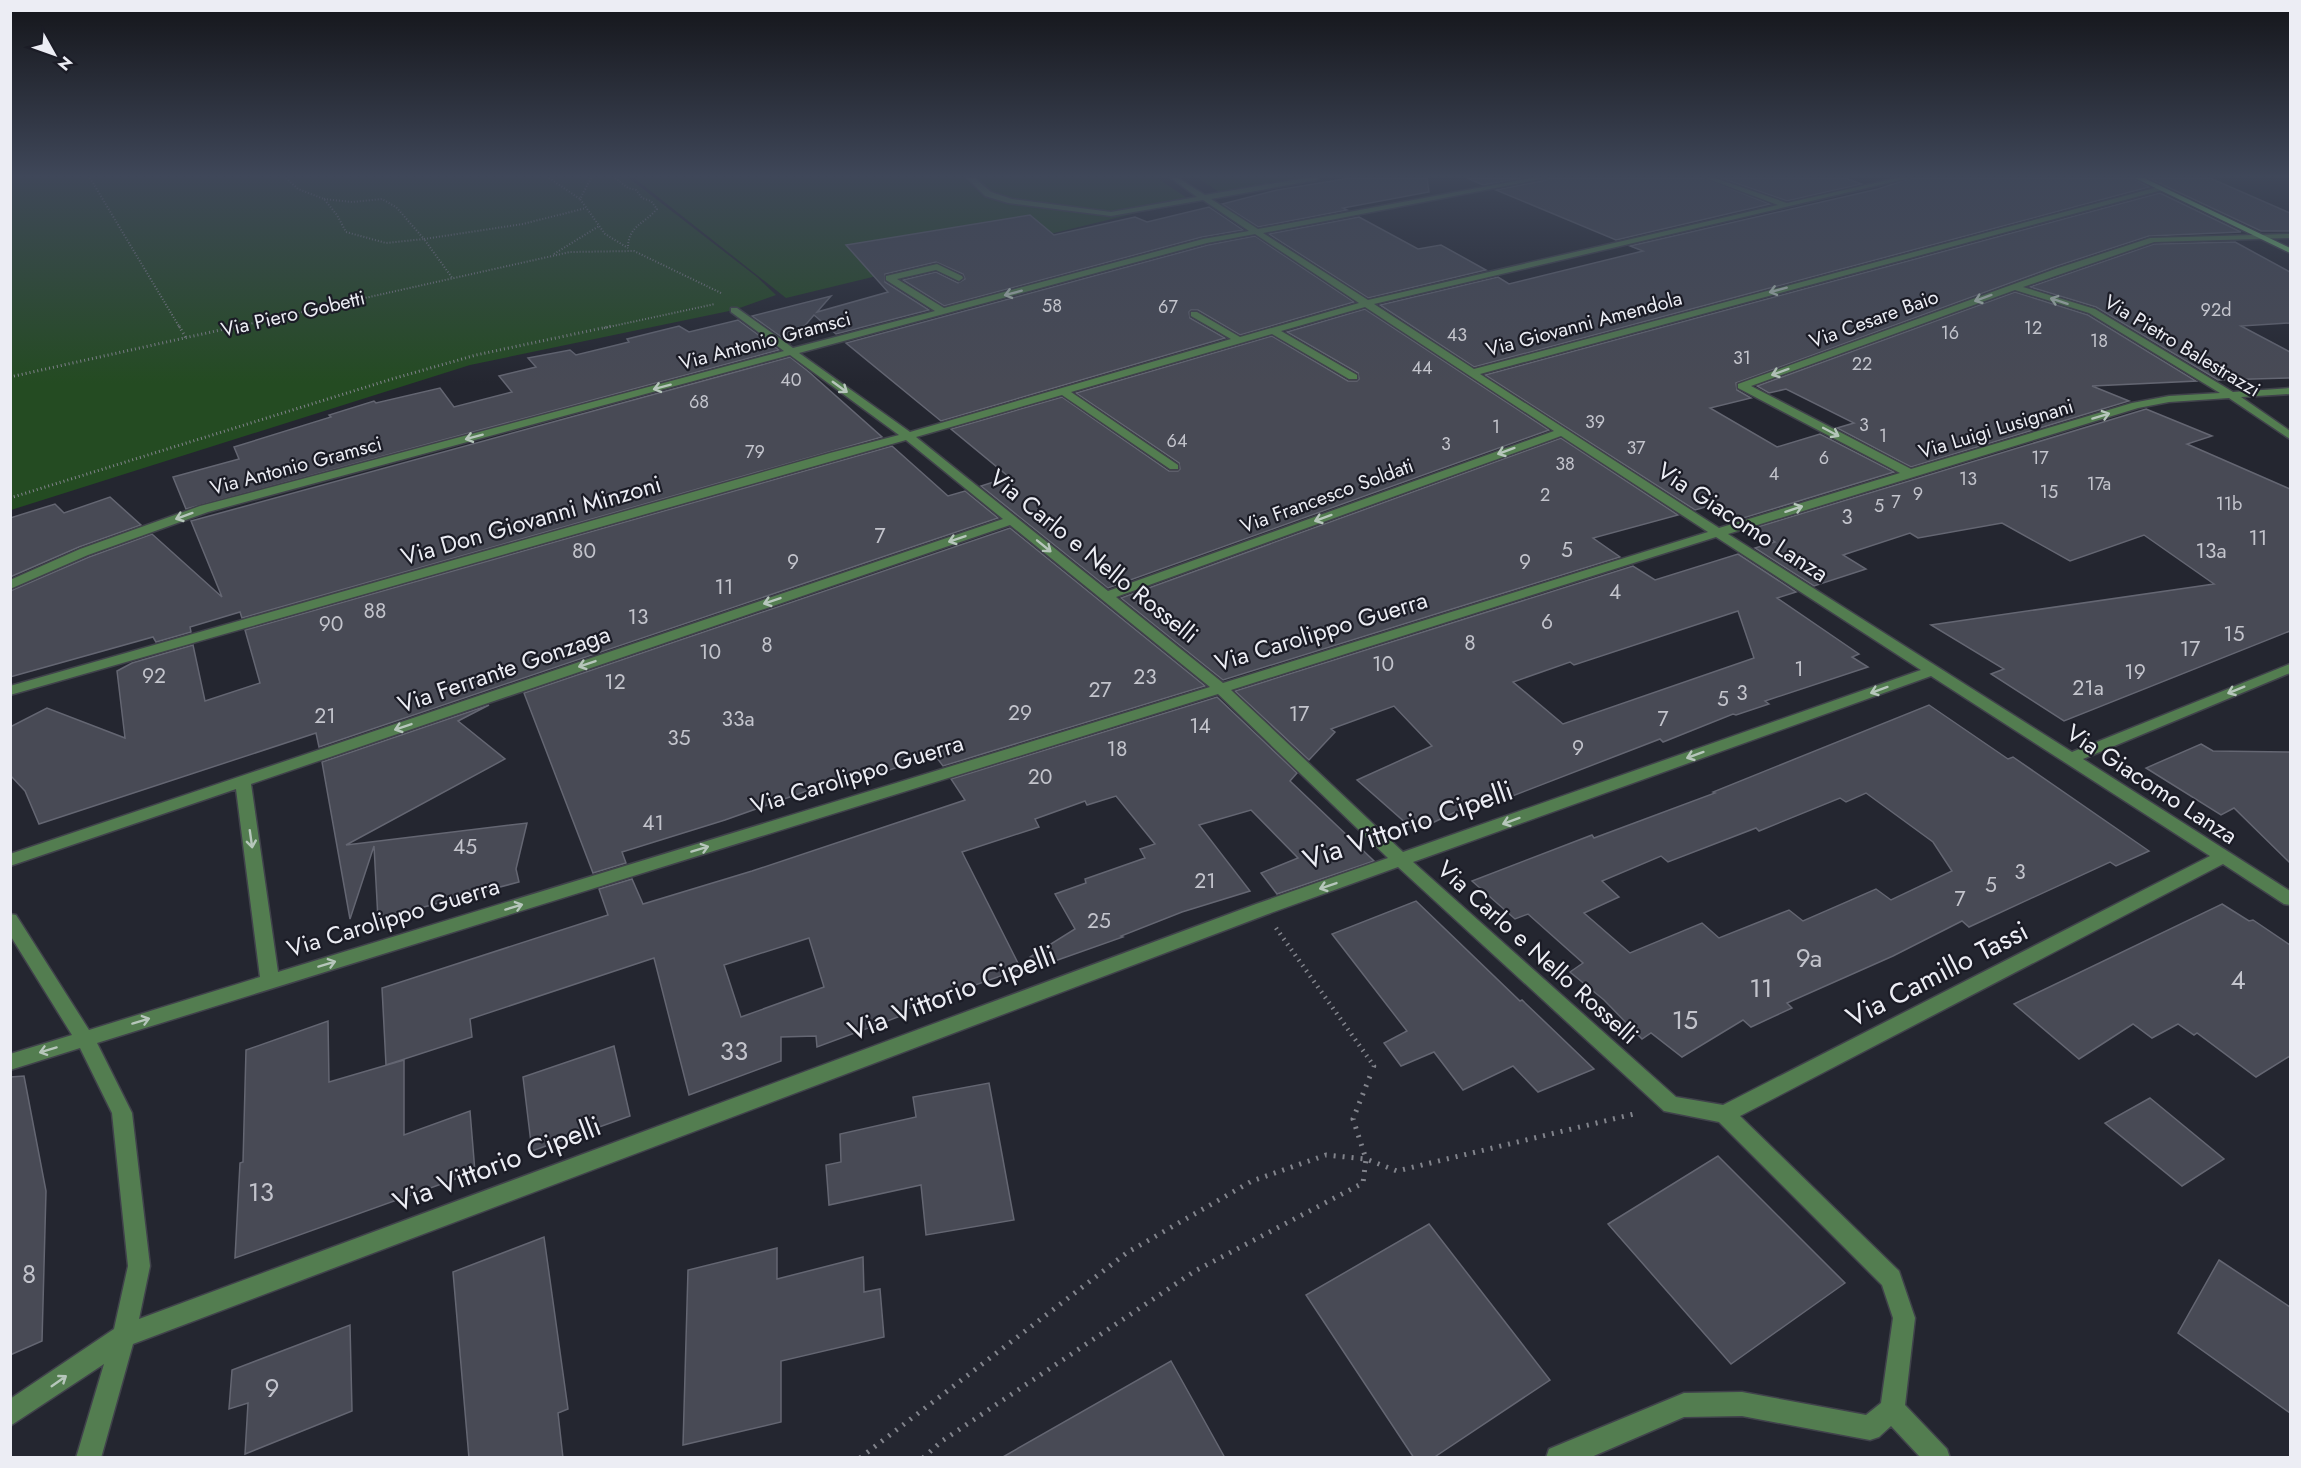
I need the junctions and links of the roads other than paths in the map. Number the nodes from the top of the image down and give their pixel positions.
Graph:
1 (1182, 247) edge
2 (1278, 247) edge
3 (1613, 247) edge
4 (1941, 247) edge
5 (2134, 247) edge
6 (959, 278) dead end
7 (2015, 287) junction
8 (1364, 304) junction
9 (734, 305) road end
10 (944, 312) junction
11 (1194, 314) dead end
12 (1272, 330) junction
13 (1239, 340) junction
14 (793, 353) junction
15 (1471, 373) junction
16 (1353, 376) dead end
17 (1063, 391) junction
18 (2290, 391) edge
19 (2228, 393) junction
20 (1561, 432) junction
21 (908, 436) junction
22 (2290, 436) edge
23 (1174, 467) dead end
24 (1910, 473) junction
25 (1012, 520) junction
26 (1718, 533) junction
27 (10, 585) edge
28 (1107, 596) junction
29 (2290, 668) edge
30 (1934, 670) junction
31 (1221, 688) junction
32 (10, 691) edge
33 (2072, 758) junction
34 (243, 781) junction
35 (2223, 856) junction
36 (10, 860) edge
37 (1401, 860) junction
38 (2290, 899) edge
39 (10, 920) edge
40 (270, 982) junction
41 (85, 1039) junction
42 (10, 1062) edge
43 (1725, 1114) junction
44 (124, 1336) junction
45 (1892, 1409) junction
46 (10, 1414) edge
47 (88, 1458) edge
48 (1558, 1458) edge
49 (1938, 1458) edge

1 -> 10 street, Via Antonio Gramsci
2 - 8 street, Via Giacomo Lanza
3 - 8 street, Via Don Giovanni Minzoni
4 -> 15 street, Via Giovanni Amendola
5 - 7 street, Via Cesare Baio
6 - 10 street
19 -> 7 street, Via Pietro Balestrazzi
7 -> 24 street, Via Cesare Baio
8 - 12 street, Via Don Giovanni Minzoni
8 - 15 street, Via Giacomo Lanza
9 - 14 street, Via Carlo e Nello Rosselli
10 - 14 street, Via Antonio Gramsci
11 - 13 street
12 - 13 street, Via Don Giovanni Minzoni
12 - 16 street
13 - 17 street, Via Don Giovanni Minzoni
14 -> 21 street, Via Carlo e Nello Rosselli
14 -> 27 street, Via Antonio Gramsci
15 - 20 street, Via Giacomo Lanza
17 - 21 street, Via Don Giovanni Minzoni
17 - 23 street
18 - 19 street, Via Luigi Lusignani
19 - 22 street, Via Pietro Balestrazzi
24 -> 19 street, Via Luigi Lusignani
20 - 26 street, Via Giacomo Lanza
20 -> 28 street, Via Francesco Soldati
21 - 25 street, Via Carlo e Nello Rosselli
21 - 32 street, Via Don Giovanni Minzoni
26 -> 24 street, Via Luigi Lusignani
25 -> 28 street, Via Carlo e Nello Rosselli
25 -> 34 street, Via Ferrante Gonzaga
26 - 30 street, Via Giacomo Lanza
26 - 31 street, Via Carolippo Guerra
28 - 31 street, Via Carlo e Nello Rosselli
29 -> 33 street
30 - 33 street, Via Giacomo Lanza
30 -> 37 street, Via Vittorio Cipelli
31 - 37 street, Via Carlo e Nello Rosselli
40 -> 31 street, Via Carolippo Guerra
33 - 35 street, Via Giacomo Lanza
34 - 36 street, Via Ferrante Gonzaga
34 -> 40 street
35 - 38 street, Via Giacomo Lanza
35 - 43 street, Via Camillo Tassi
37 - 43 street, Via Carlo e Nello Rosselli
37 -> 44 street, Via Vittorio Cipelli
39 - 41 street
41 -> 40 street, Via Carolippo Guerra
41 -> 42 street, Via Carolippo Guerra
41 - 44 street
43 - 45 street
46 -> 44 street, Via Vittorio Cipelli
44 - 47 street
45 - 48 street
45 - 49 street

